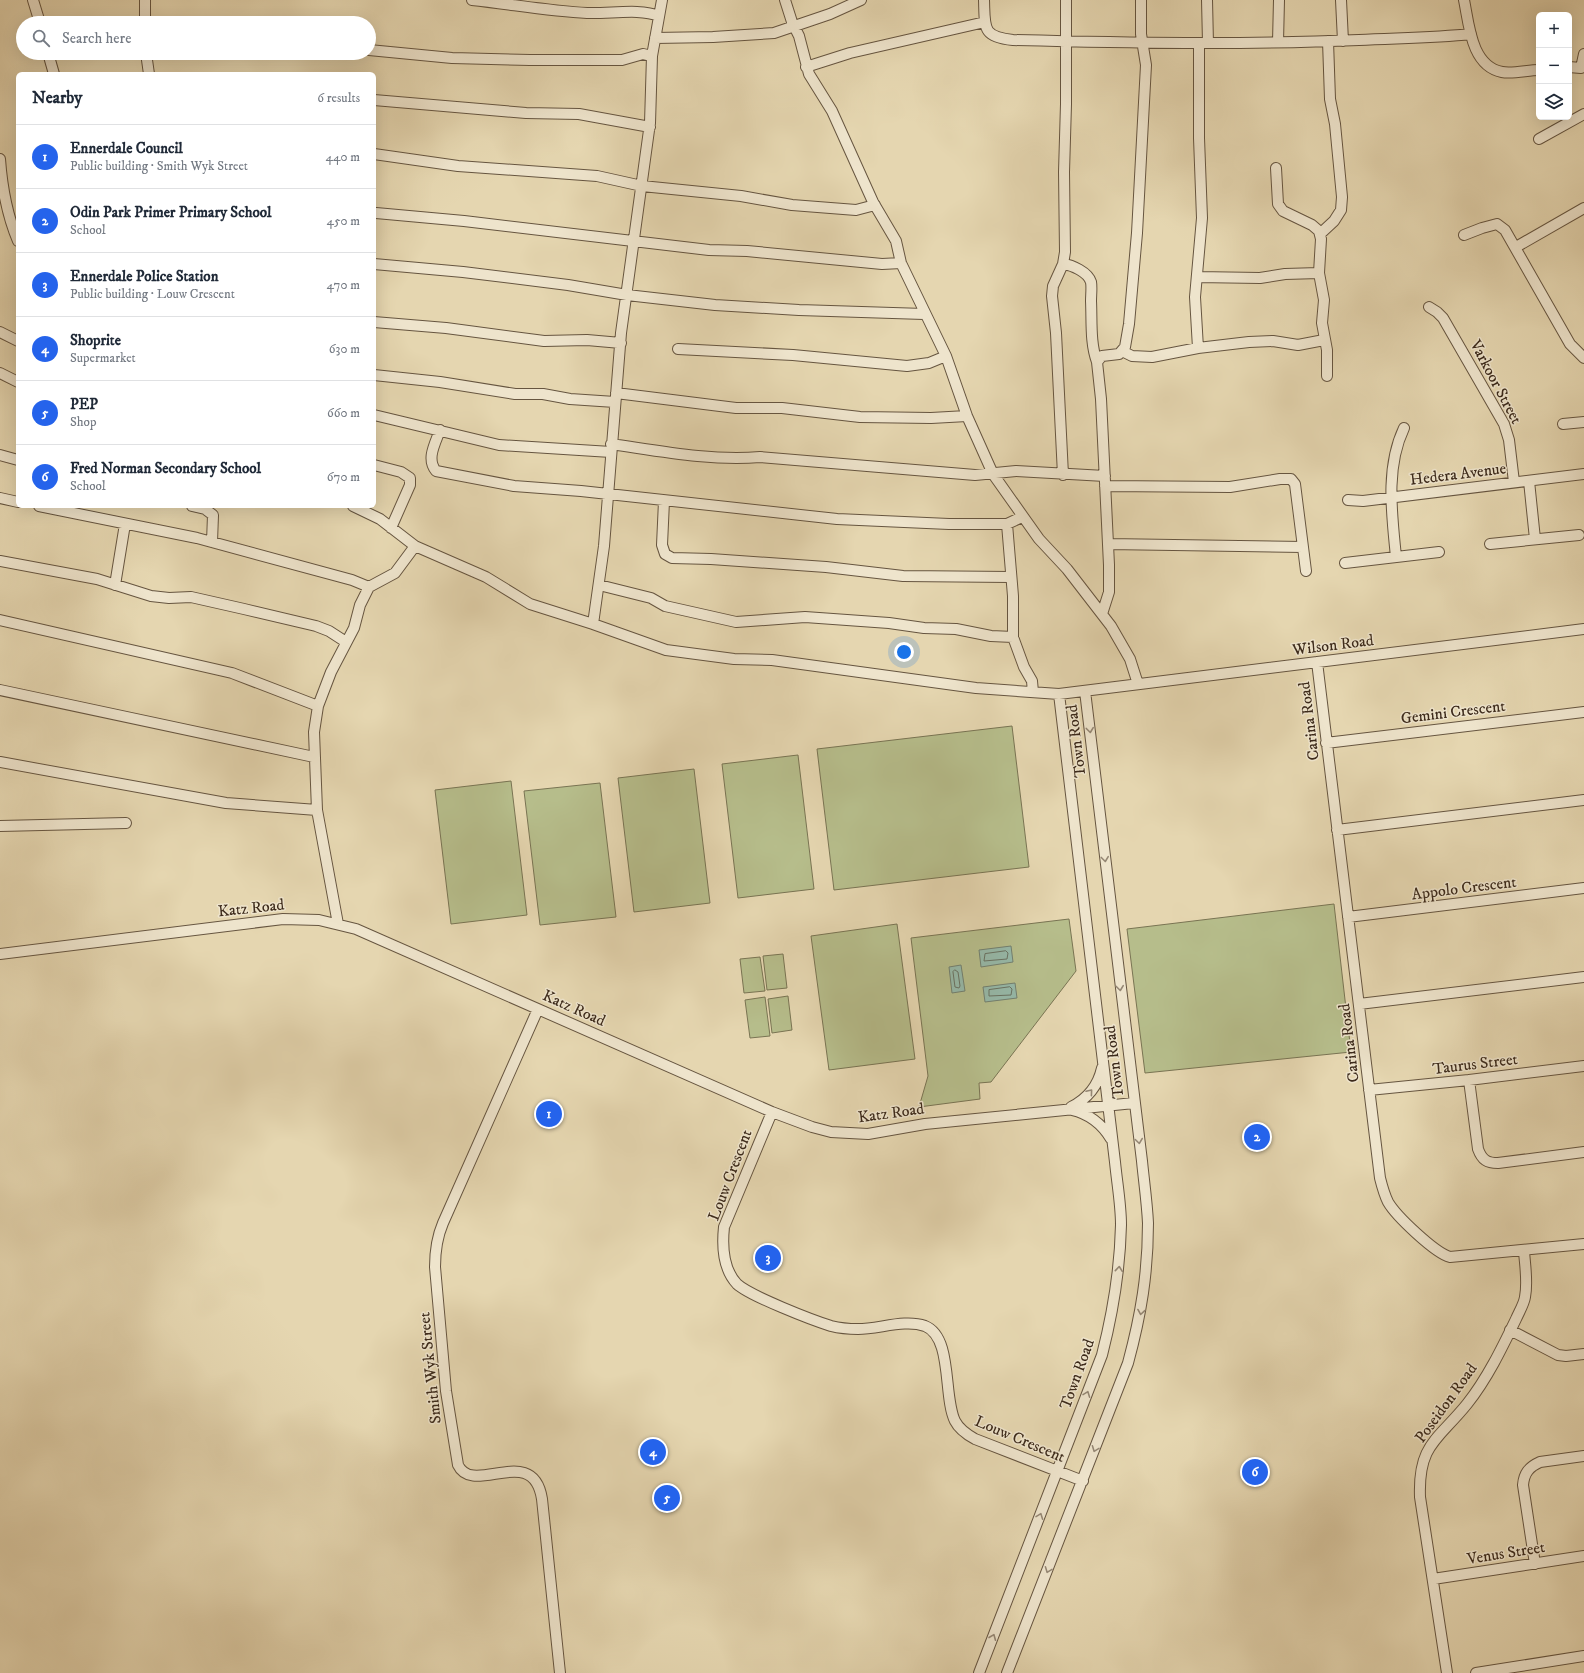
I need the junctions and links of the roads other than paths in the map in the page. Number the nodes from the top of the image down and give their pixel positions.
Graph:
1 (33, 0) edge
2 (145, 0) edge
3 (472, 0) edge
4 (662, 0) edge
5 (785, 0) edge
6 (861, 0) edge
7 (984, 0) edge
8 (1066, 0) edge
9 (1141, 0) edge
10 (1207, 0) edge
11 (1279, 0) edge
12 (1341, 0) edge
13 (1464, 0) edge
14 (838, 5) edge
15 (38, 16) edge
16 (145, 16) edge
17 (660, 16) junction
18 (985, 22) junction
19 (794, 27) junction
20 (1471, 34) junction
21 (656, 38) junction
22 (1065, 41) junction
23 (1328, 41) junction
24 (1343, 41) junction
25 (1278, 42) junction
26 (1143, 43) junction
27 (1203, 43) junction
28 (376, 51) edge
29 (1584, 54) edge
30 (652, 56) junction
31 (50, 60) edge
32 (147, 60) edge
33 (806, 67) junction
34 (1572, 67) edge
35 (1536, 70) edge
36 (53, 72) edge
37 (149, 72) edge
38 (1582, 72) edge
39 (376, 100) edge
40 (1584, 114) edge
41 (650, 127) junction
42 (1539, 139) dead end
43 (376, 154) edge
44 (0, 159) edge
45 (1276, 168) dead end
46 (642, 186) junction
47 (875, 205) junction
48 (1584, 208) edge
49 (376, 213) dead end
50 (1320, 234) junction
51 (1464, 235) dead end
52 (16, 236) edge
53 (635, 242) junction
54 (1516, 247) junction
55 (900, 263) junction
56 (376, 264) edge
57 (1063, 264) junction
58 (1319, 273) junction
59 (1197, 277) junction
60 (627, 295) junction
61 (1429, 308) dead end
62 (924, 314) junction
63 (376, 322) edge
64 (0, 332) edge
65 (16, 340) edge
66 (1324, 340) junction
67 (621, 343) junction
68 (1198, 348) junction
69 (678, 349) dead end
70 (1122, 351) junction
71 (946, 356) junction
72 (1584, 358) edge
73 (1097, 362) junction
74 (0, 373) edge
75 (376, 375) edge
76 (1327, 376) dead end
77 (16, 381) edge
78 (616, 398) junction
79 (376, 415) edge
80 (967, 416) junction
81 (1584, 422) edge
82 (1563, 424) dead end
83 (1404, 428) dead end
84 (440, 430) junction
85 (611, 448) junction
86 (0, 455) edge
87 (16, 459) edge
88 (376, 466) edge
89 (993, 474) junction
90 (1584, 474) edge
91 (1063, 475) junction
92 (1105, 481) junction
93 (1529, 481) junction
94 (1514, 482) junction
95 (608, 495) junction
96 (0, 498) edge
97 (1390, 498) junction
98 (1348, 500) dead end
99 (664, 501) junction
100 (16, 502) edge
101 (48, 508) edge
102 (201, 508) edge
103 (357, 508) edge
104 (1022, 517) junction
105 (124, 524) junction
106 (1006, 524) junction
107 (391, 528) junction
108 (1579, 535) dead end
109 (1535, 540) junction
110 (212, 542) junction
111 (1108, 544) junction
112 (1490, 544) dead end
113 (415, 546) junction
114 (1303, 547) junction
115 (1439, 552) dead end
116 (1396, 557) junction
117 (0, 561) edge
118 (1345, 563) dead end
119 (1306, 571) dead end
120 (1010, 576) junction
121 (115, 585) junction
122 (599, 585) junction
123 (369, 587) junction
124 (1102, 614) junction
125 (0, 620) edge
126 (592, 624) junction
127 (1584, 629) edge
128 (1013, 637) junction
129 (346, 642) junction
130 (1317, 662) junction
131 (1138, 684) junction
132 (0, 690) edge
133 (1085, 691) junction
134 (1033, 692) junction
135 (1059, 694) junction
136 (318, 706) junction
137 (1584, 712) edge
138 (1326, 743) junction
139 (314, 757) junction
140 (0, 762) edge
141 (1584, 800) edge
142 (317, 810) junction
143 (126, 823) dead end
144 (0, 826) edge
145 (1337, 830) junction
146 (1584, 888) edge
147 (1348, 917) junction
148 (338, 924) junction
149 (0, 954) edge
150 (1584, 977) edge
151 (1359, 1004) junction
152 (538, 1009) junction
153 (1103, 1066) junction
154 (1584, 1066) edge
155 (1469, 1080) junction
156 (1370, 1090) junction
157 (1134, 1103) junction
158 (1108, 1105) junction
159 (1067, 1108) junction
160 (772, 1112) junction
161 (1112, 1141) junction
162 (1584, 1152) edge
163 (1584, 1244) edge
164 (1524, 1251) junction
165 (1510, 1330) junction
166 (1584, 1354) edge
167 (1584, 1456) edge
168 (1057, 1471) junction
169 (1083, 1481) junction
170 (1584, 1556) edge
171 (1535, 1564) junction
172 (1433, 1579) junction
173 (1584, 1656) edge
174 (560, 1673) edge
175 (978, 1673) edge
176 (1006, 1673) edge
177 (1447, 1673) edge
178 (1476, 1673) edge

1 - 15 street
2 - 16 street
3 - 17 street
4 - 17 street
5 - 19 street
6 - 14 street
7 - 18 street
8 - 22 street
9 - 26 street
10 - 27 street
11 - 25 street
12 - 24 street
13 - 20 street
14 - 19 street
17 - 21 street
18 - 22 street
18 - 33 street
19 - 21 street
19 - 33 street
20 - 24 street
20 - 35 street
21 - 30 street
22 - 26 street
22 - 57 street
23 - 24 street
23 - 25 street
23 - 50 street
25 - 27 street
26 - 27 street
26 - 70 street
27 - 59 street
28 - 30 street
29 - 38 street
30 - 41 street
31 - 36 street
32 - 37 street
33 - 47 street
34 - 38 street
39 - 41 street
40 - 42 street
41 - 46 street
43 - 46 street
44 - 52 street
45 - 50 street
46 - 47 street
46 - 53 street
47 - 55 street
48 - 54 street
49 - 53 street
50 - 58 street
51 - 54 street
53 - 55 street
53 - 60 street
54 - 72 street
55 - 62 street
56 - 60 street
57 - 73 street
57 - 91 street
58 - 59 street
58 - 66 street
59 - 68 street
60 - 62 street
60 - 67 street
61 - 94 street, Varkoor Street
62 - 71 street
63 - 67 street
64 - 65 street
66 - 68 street
66 - 76 street
67 - 78 street
68 - 70 street
69 - 71 street
70 - 73 street
71 - 80 street
73 - 92 street
74 - 77 street
75 - 78 street
78 - 80 street
78 - 85 street
79 - 84 street
80 - 89 street
81 - 82 street
83 - 97 street
84 - 85 street
84 - 95 street
85 - 89 street
85 - 95 street
86 - 87 street
88 - 107 street
89 - 91 street
89 - 104 street
90 - 93 street, Hedera Avenue
91 - 92 street
92 - 111 street
92 - 114 street
93 - 94 street, Hedera Avenue
93 - 109 street, Hedera Avenue
94 - 97 street, Hedera Avenue
95 - 99 street
95 - 122 street
96 - 100 street
97 - 98 street, Hedera Avenue
97 - 116 street, Hedera Avenue
99 - 106 street
99 - 120 street
101 - 105 street
102 - 110 street
103 - 107 street
104 - 106 street
104 - 124 street
105 - 110 street
105 - 121 street
106 - 120 street
107 - 113 street
108 - 109 street
109 - 112 street
110 - 123 street
111 - 114 street
111 - 124 street
113 - 123 street
113 - 126 street
114 - 119 street
115 - 116 street
116 - 118 street
117 - 121 street
120 - 128 street
121 - 129 street
122 - 126 street
122 - 128 street
123 - 129 street
124 - 131 street
125 - 136 street
126 - 134 street
127 - 130 street, Wilson Road
128 - 134 street
129 - 136 street
130 - 131 street, Wilson Road
130 - 138 street, Carina Road
131 - 133 street, Wilson Road
132 - 139 street
133 - 135 street, Town Road
133 -> 157 street, Town Road
134 - 135 street
135 - 153 street, Town Road
136 - 139 street
137 - 138 street, Gemini Crescent
138 - 145 street, Carina Road
139 - 142 street
140 - 142 street
141 - 145 street
142 - 148 street
143 - 144 street
145 - 147 street, Carina Road
146 - 147 street, Appolo Crescent
147 - 151 street, Carina Road
148 - 149 street, Katz Road
148 - 152 street, Katz Road
150 - 151 street
151 - 156 street, Carina Road
152 - 160 street, Katz Road
152 - 174 street, Smith Wyk Street
153 - 158 street, Town Road
159 -> 153 street
154 - 155 street, Taurus Street
155 - 156 street, Taurus Street
155 - 162 street
156 - 164 street, Carina Road
157 - 158 street, Katz Road
157 -> 169 street, Town Road
158 - 159 street, Katz Road
158 - 161 street, Town Road
159 - 160 street, Katz Road
159 - 161 street
160 - 168 street, Louw Crescent
168 -> 161 street, Town Road
163 - 164 street, Carina Road
164 - 165 street, Poseidon Road
165 - 166 street
165 - 172 street, Poseidon Road
167 - 171 street
168 - 169 street, Louw Crescent
175 -> 168 street, Town Road
169 -> 176 street, Town Road
170 - 171 street, Venus Street
171 - 172 street, Venus Street
172 - 177 street, Poseidon Road
173 - 178 street

